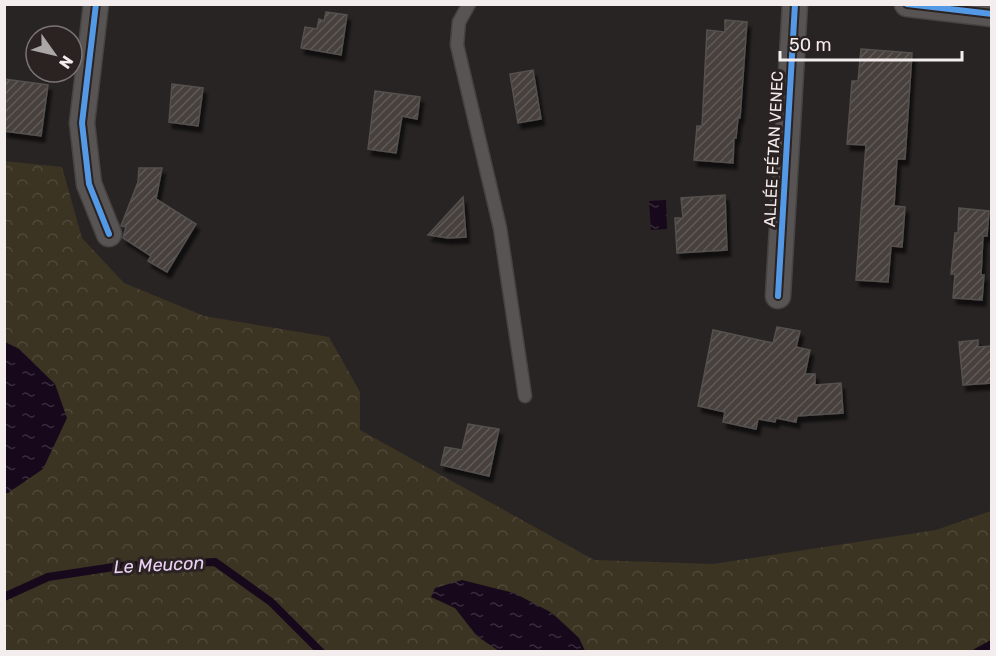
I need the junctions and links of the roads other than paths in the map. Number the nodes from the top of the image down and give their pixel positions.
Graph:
1 (96, 4) edge
2 (469, 4) edge
3 (795, 4) edge
4 (907, 4) edge
5 (992, 14) edge
6 (110, 234) dead end
7 (778, 296) dead end
8 (525, 396) dead end

1 - 6 street
2 - 8 lane
3 - 7 street, ALLÉE FÉTAN VENEC
4 - 5 street

